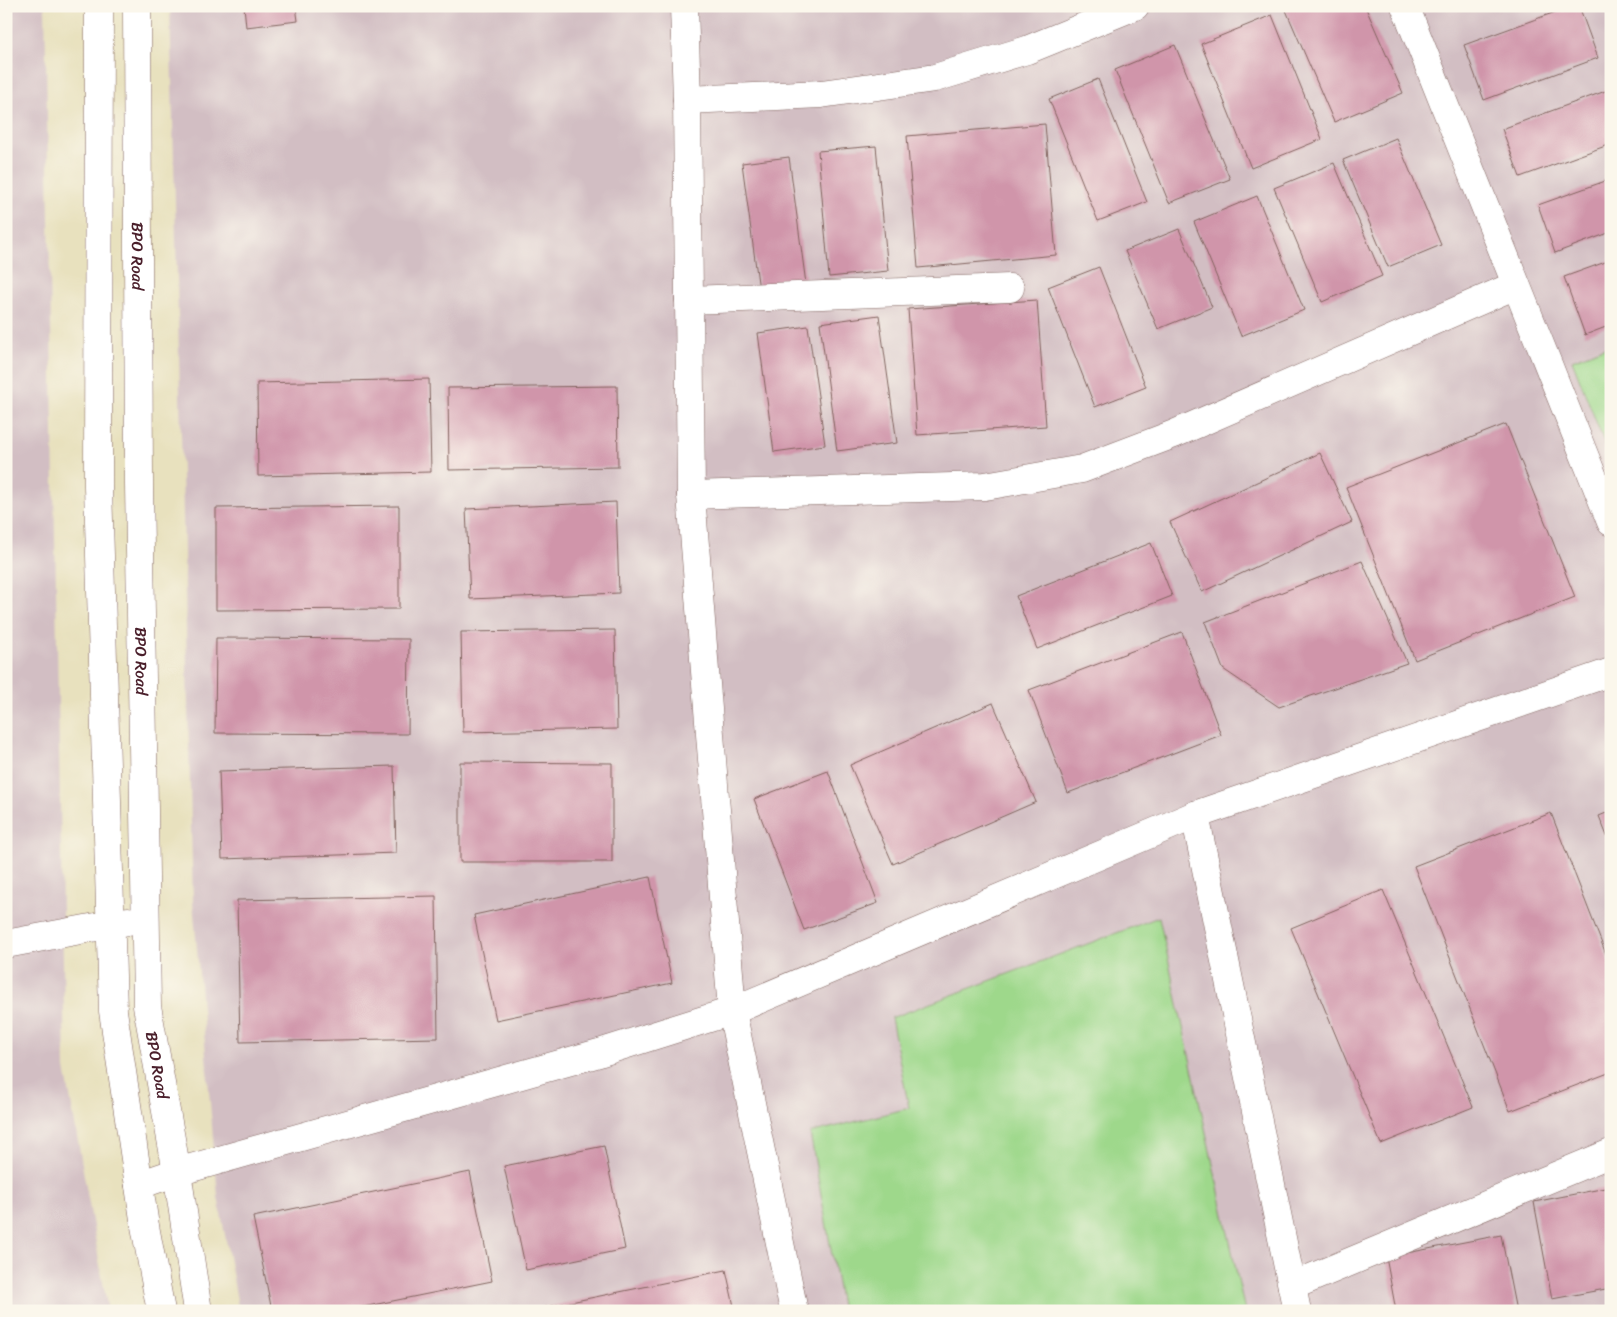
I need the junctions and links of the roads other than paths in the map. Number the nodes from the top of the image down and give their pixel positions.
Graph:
1 (99, 6) edge
2 (137, 6) edge
3 (684, 6) edge
4 (1135, 6) edge
5 (1405, 6) edge
6 (687, 100) junction
7 (1516, 285) junction
8 (1010, 288) dead end
9 (689, 300) junction
10 (691, 495) junction
11 (1611, 522) edge
12 (1611, 672) edge
13 (1195, 815) junction
14 (146, 918) junction
15 (110, 924) junction
16 (6, 944) edge
17 (732, 1011) junction
18 (1611, 1153) edge
19 (177, 1172) junction
20 (139, 1185) junction
21 (1294, 1298) edge
22 (160, 1311) edge
23 (198, 1311) edge
24 (794, 1311) edge

1 - 15 street
2 - 14 street, BPO Road
3 - 6 street
4 - 6 street
5 - 7 street
6 - 9 street
7 - 10 street
7 - 11 street
8 - 9 street
9 - 10 street
10 - 17 street
12 - 13 street
13 - 17 street
13 - 21 street
14 - 15 street
14 - 19 street, BPO Road
15 - 16 street
15 - 20 street
17 - 19 street
17 - 24 street
18 - 21 street
19 - 20 street
19 - 23 street, BPO Road
20 - 22 street

